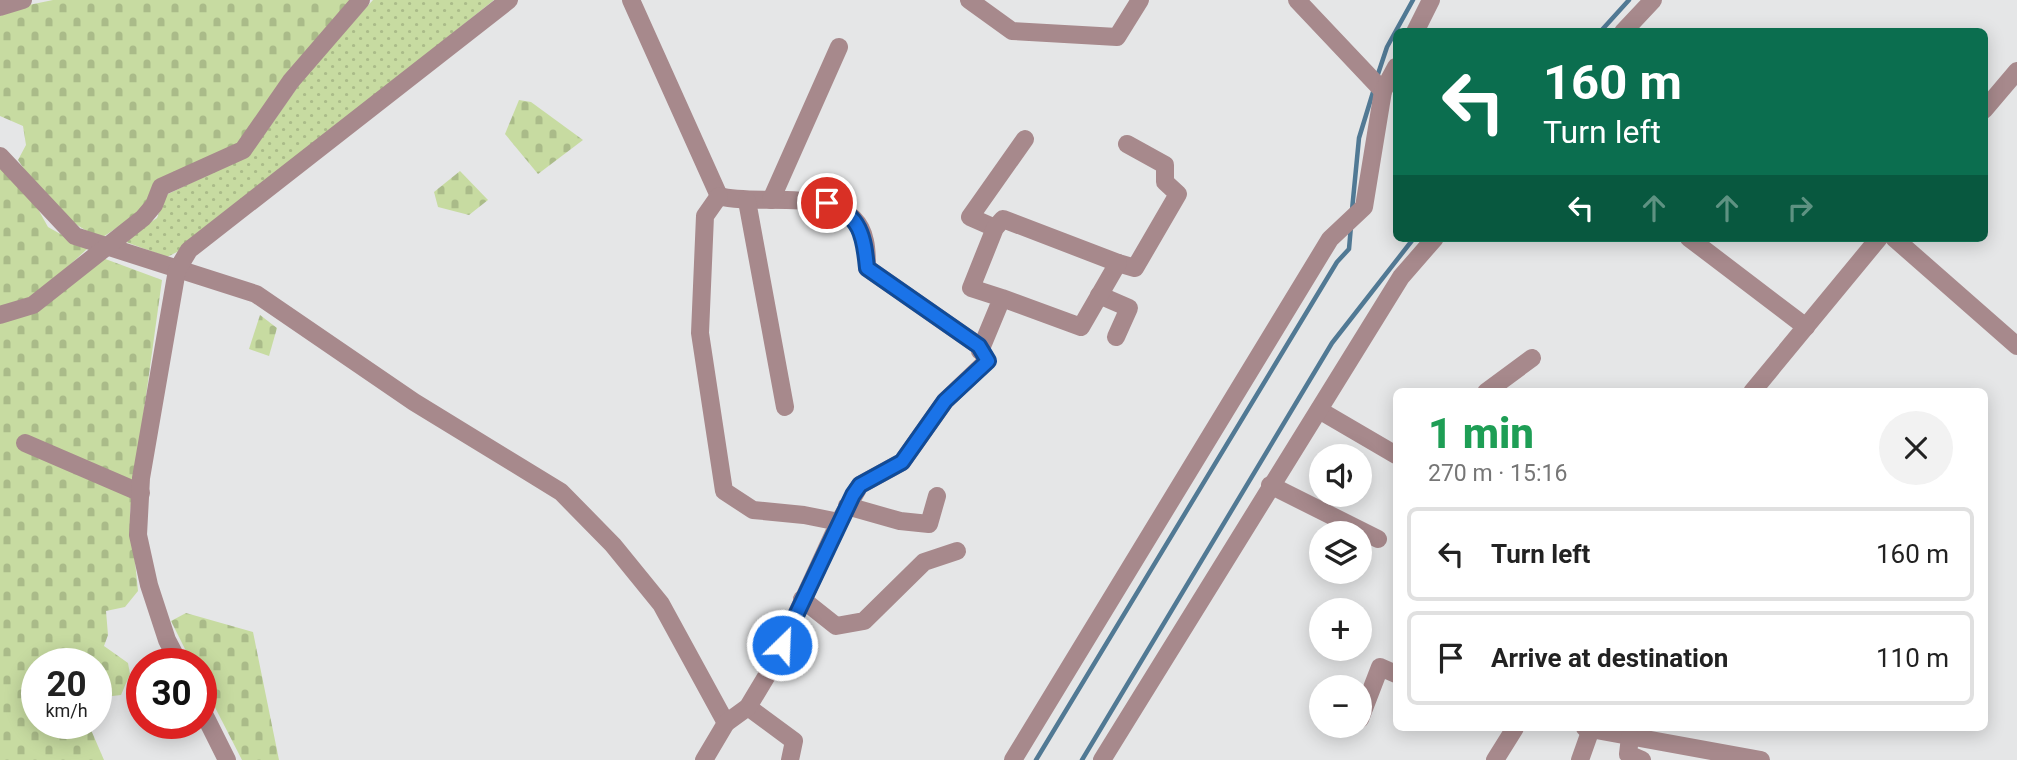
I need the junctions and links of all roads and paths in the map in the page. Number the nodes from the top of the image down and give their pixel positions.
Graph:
1 (23, 0) edge
2 (361, 0) edge
3 (509, 0) edge
4 (631, 0) edge
5 (970, 0) edge
6 (1140, 0) edge
7 (1297, 0) edge
8 (1431, 0) edge
9 (1653, 0) edge
10 (0, 7) edge
11 (1417, 28) edge
12 (1627, 28) edge
13 (839, 47) dead end
14 (2017, 71) edge
15 (1393, 72) edge
16 (1383, 90) junction
17 (1988, 105) edge
18 (1025, 139) dead end
19 (1127, 145) dead end
20 (0, 156) edge
21 (719, 196) junction
22 (747, 201) junction
23 (771, 201) junction
24 (995, 228) junction
25 (1432, 242) edge
26 (1694, 242) edge
27 (1877, 242) edge
28 (1899, 242) edge
29 (105, 247) junction
30 (1118, 263) junction
31 (177, 270) junction
32 (1099, 295) junction
33 (1002, 299) junction
34 (0, 315) edge
35 (1805, 327) junction
36 (1116, 337) dead end
37 (2017, 346) edge
38 (980, 351) junction
39 (1532, 358) dead end
40 (1491, 388) edge
41 (1755, 388) edge
42 (785, 407) dead end
43 (1319, 410) junction
44 (25, 443) dead end
45 (1393, 453) edge
46 (1270, 485) junction
47 (141, 493) junction
48 (936, 496) dead end
49 (847, 506) junction
50 (838, 522) junction
51 (1378, 539) dead end
52 (957, 551) dead end
53 (802, 599) junction
54 (171, 648) edge
55 (1393, 673) edge
56 (1372, 688) edge
57 (748, 707) junction
58 (726, 723) junction
59 (1511, 731) edge
60 (1587, 731) edge
61 (1598, 731) edge
62 (1630, 737) junction
63 (216, 739) edge
64 (1703, 755) edge
65 (227, 760) edge
66 (704, 760) edge
67 (790, 760) edge
68 (1013, 760) edge
69 (1102, 760) edge
70 (1495, 760) edge
71 (1580, 760) edge
72 (1642, 760) edge
73 (1761, 760) edge

1 - 10 street
2 - 29 street
3 - 31 street
4 - 21 street
5 - 6 street
7 - 16 street
8 - 11 street
9 - 12 street
13 - 23 street
14 - 17 street
15 - 16 street
16 - 68 street
18 - 24 street
19 - 30 street
20 - 29 street
21 - 22 street
21 - 50 street
22 - 23 street
22 - 42 street
23 - 38 street
24 - 30 street
24 - 33 street
25 - 43 street
26 - 35 street
27 - 35 street
28 - 37 street
29 - 31 street
29 - 34 street
30 - 32 street
31 - 47 street
31 - 58 street
32 - 33 street
32 - 36 street
33 - 38 street
35 - 41 street
38 - 49 street
39 - 40 street
43 - 45 street
43 - 46 street
44 - 47 street
46 - 51 street
46 - 69 street
47 - 54 street
48 - 49 street
49 - 50 street
50 - 53 street
52 - 53 street
53 - 57 street
55 - 56 street
57 - 58 street
57 - 67 street
58 - 66 street
59 - 70 street
60 - 71 street
61 - 62 street
62 - 64 street
62 - 72 street
63 - 65 street
64 - 73 street

